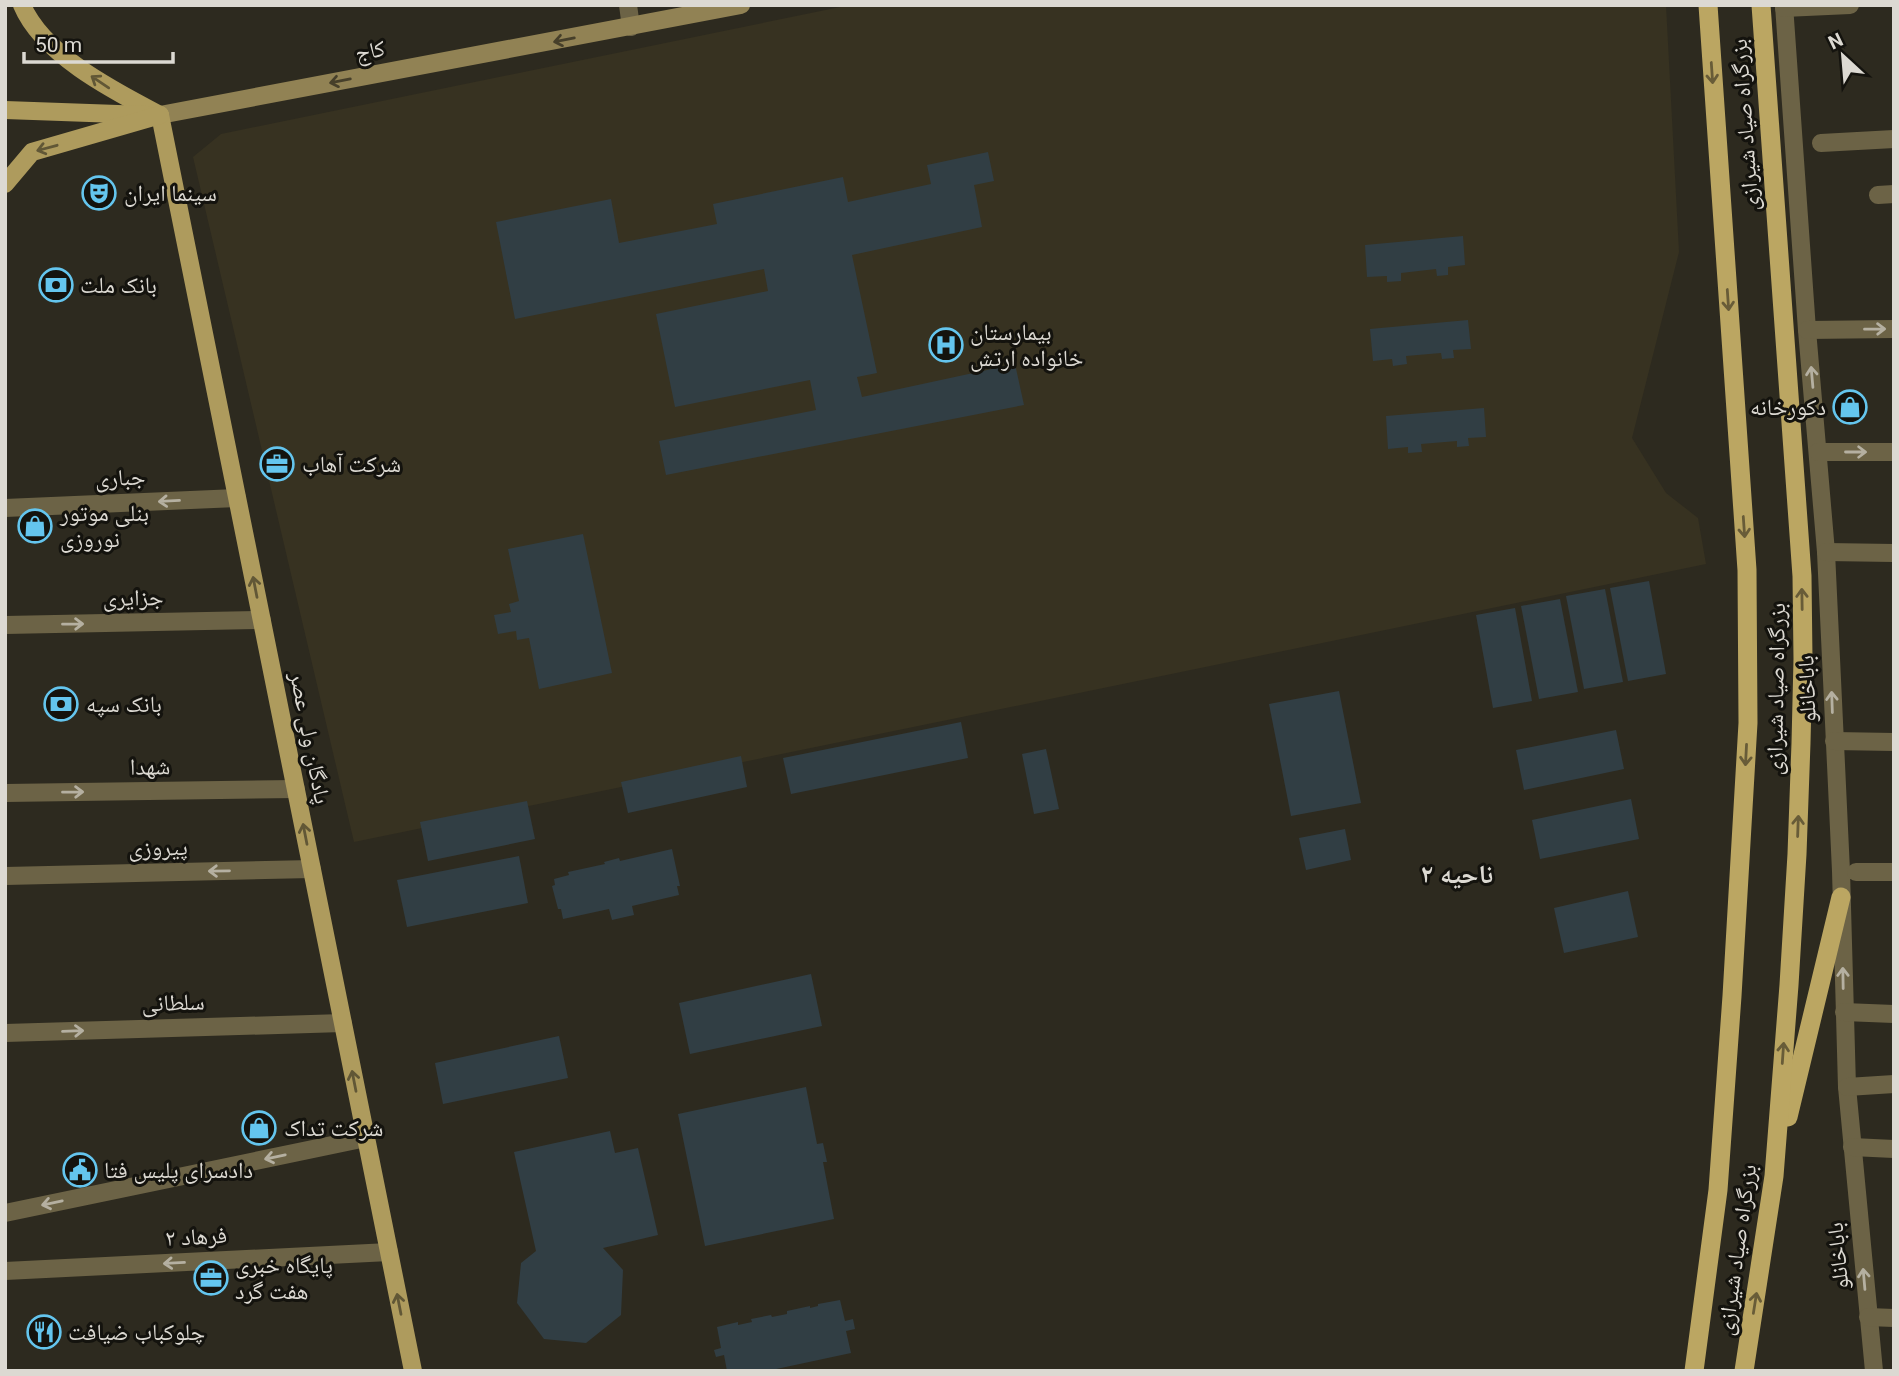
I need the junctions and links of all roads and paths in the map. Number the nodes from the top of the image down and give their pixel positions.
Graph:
1 (22, 5) edge
2 (628, 5) edge
3 (741, 5) edge
4 (1707, 5) edge
5 (1761, 5) edge
6 (1850, 5) edge
7 (1784, 7) edge
8 (631, 27) junction
9 (5, 110) edge
10 (160, 115) junction
11 (1894, 139) edge
12 (1821, 143) dead end
13 (5, 184) edge
14 (1894, 329) edge
15 (1807, 330) junction
16 (1818, 452) junction
17 (1894, 452) edge
18 (237, 498) junction
19 (5, 508) edge
20 (1826, 552) junction
21 (1894, 553) edge
22 (261, 620) junction
23 (5, 625) edge
24 (1834, 741) junction
25 (1894, 741) edge
26 (296, 789) junction
27 (5, 793) edge
28 (312, 869) junction
29 (1856, 872) dead end
30 (1894, 872) edge
31 (5, 876) edge
32 (1841, 897) junction
33 (1844, 1012) junction
34 (1894, 1014) edge
35 (342, 1023) junction
36 (5, 1033) edge
37 (1894, 1084) edge
38 (1847, 1087) junction
39 (366, 1138) junction
40 (1852, 1147) junction
41 (1894, 1149) edge
42 (1774, 1176) junction
43 (5, 1213) edge
44 (389, 1252) junction
45 (5, 1271) edge
46 (1868, 1317) junction
47 (1894, 1318) edge
48 (413, 1371) edge
49 (1694, 1371) edge
50 (1744, 1371) edge
51 (1874, 1371) edge

10 -> 1 main road
2 - 8 street
3 - 8 main road, کاج
4 -> 49 highway, بزرگراه صیاد شیرازی
42 -> 5 highway, بزرگراه صیاد شیرازی
6 - 7 street
7 - 15 street, باباخانلو
8 -> 10 main road, کاج
9 - 10 main road, کاج
10 -> 13 main road
10 - 18 main road, پادگان ولی عصر
11 - 12 street
15 -> 14 street
16 -> 15 street, باباخانلو
16 -> 17 street
16 - 20 street, باباخانلو
18 -> 19 street, جباری
22 -> 18 main road, پادگان ولی عصر
20 - 21 street
24 -> 20 street, باباخانلو
23 -> 22 street, جزایری
22 - 26 main road, پادگان ولی عصر
24 - 25 street
24 - 32 street, باباخانلو
27 -> 26 street, شهدا
28 -> 26 main road, پادگان ولی عصر
28 -> 31 street, پیروزی
28 - 35 main road, پادگان ولی عصر
29 - 30 street
33 -> 32 street, باباخانلو
32 - 42 highway
33 - 34 street
33 - 38 street, باباخانلو
36 -> 35 street, سلطانی
39 -> 35 main road, پادگان ولی عصر
37 - 38 street
38 - 40 street, باباخانلو
39 -> 43 street
39 - 44 main road, پادگان ولی عصر
40 - 41 street
46 -> 40 street, باباخانلو
50 -> 42 highway, بزرگراه صیاد شیرازی
44 -> 45 street, فرهاد ۲
48 -> 44 main road, پادگان ولی عصر
46 - 47 street
46 - 51 street, باباخانلو

